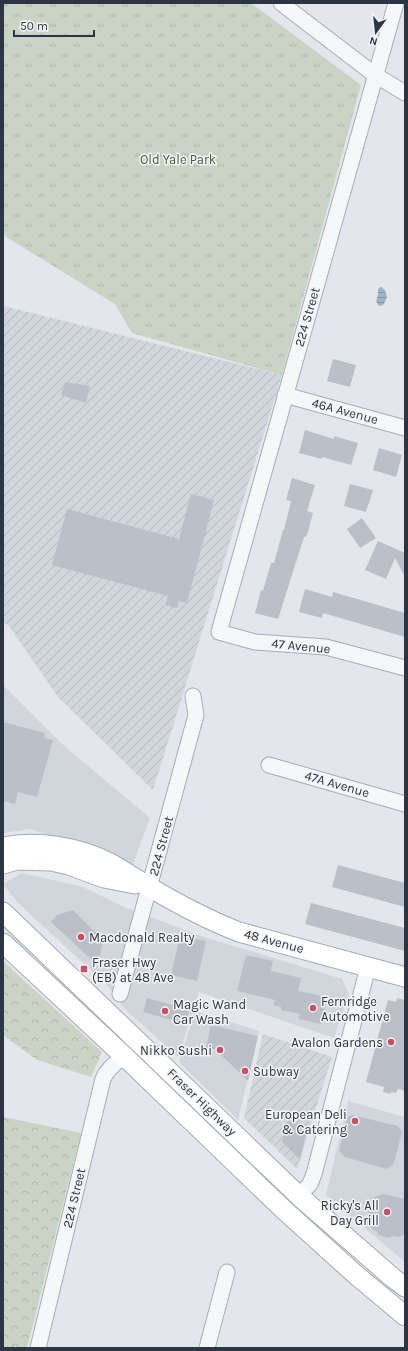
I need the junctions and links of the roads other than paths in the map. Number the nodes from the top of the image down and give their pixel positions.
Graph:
1 (281, 3) edge
2 (396, 3) edge
3 (375, 75) junction
4 (405, 93) edge
5 (285, 395) junction
6 (405, 428) edge
7 (219, 632) joint
8 (405, 668) edge
9 (194, 696) dead end
10 (269, 765) dead end
11 (405, 804) edge
12 (3, 847) edge
13 (3, 864) edge
14 (150, 888) junction
15 (3, 912) edge
16 (3, 943) edge
17 (368, 967) junction
18 (405, 977) edge
19 (120, 994) dead end
20 (124, 1056) junction
21 (299, 1196) junction
22 (227, 1272) dead end
23 (405, 1287) edge
24 (405, 1316) edge
25 (38, 1348) edge
26 (207, 1348) edge

1 - 3 street
2 - 3 street, 224 Street
3 - 4 street
3 - 5 street, 224 Street
5 - 6 street, 46A Avenue
5 - 7 street, 224 Street
7 - 8 street, 47 Avenue
9 - 14 street, 224 Street
10 - 11 street, 47A Avenue
12 - 14 main road, 48 Avenue
13 - 14 main road, 48 Avenue
14 - 17 main road, 48 Avenue
14 - 19 street, 224 Street
15 - 21 main road, Fraser Highway
16 - 20 main road, Fraser Highway
17 - 18 main road, 48 Avenue
17 - 21 street
20 - 24 main road, Fraser Highway
20 - 25 street, 224 Street
21 - 23 main road, Fraser Highway
22 - 26 street

